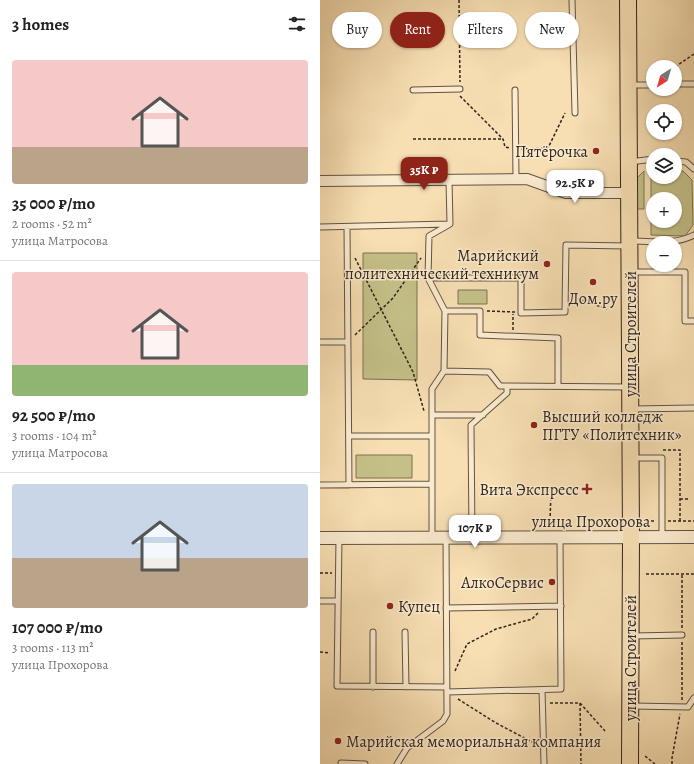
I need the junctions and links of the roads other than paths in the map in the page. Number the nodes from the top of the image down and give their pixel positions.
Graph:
1 (572, 0) edge
2 (628, 0) edge
3 (646, 84) edge
4 (682, 84) edge
5 (694, 84) edge
6 (628, 85) junction
7 (460, 89) road end
8 (413, 90) dead end
9 (515, 90) dead end
10 (575, 113) dead end
11 (646, 160) edge
12 (629, 162) junction
13 (682, 162) edge
14 (694, 170) edge
15 (516, 179) junction
16 (449, 180) junction
17 (320, 181) edge
18 (629, 193) junction
19 (450, 224) junction
20 (347, 227) junction
21 (320, 228) edge
22 (694, 235) edge
23 (629, 243) junction
24 (629, 272) junction
25 (428, 278) junction
26 (445, 311) junction
27 (694, 321) edge
28 (320, 342) edge
29 (348, 342) junction
30 (444, 371) junction
31 (508, 386) junction
32 (558, 386) junction
33 (630, 387) junction
34 (694, 408) edge
35 (630, 409) junction
36 (432, 415) junction
37 (483, 415) junction
38 (349, 436) junction
39 (432, 436) junction
40 (630, 458) junction
41 (432, 484) junction
42 (320, 485) edge
43 (349, 485) junction
44 (631, 536) junction
45 (446, 537) junction
46 (472, 537) junction
47 (560, 537) junction
48 (662, 537) junction
49 (694, 537) edge
50 (320, 538) edge
51 (339, 538) junction
52 (432, 538) junction
53 (320, 601) edge
54 (338, 601) junction
55 (561, 606) junction
56 (446, 608) junction
57 (373, 632) dead end
58 (405, 632) dead end
59 (630, 636) junction
60 (682, 636) dead end
61 (373, 687) junction
62 (406, 687) junction
63 (447, 689) junction
64 (542, 690) junction
65 (694, 698) edge
66 (630, 706) junction
67 (341, 763) dead end
68 (365, 764) edge
69 (397, 764) edge
70 (544, 764) edge
71 (630, 764) edge

1 - 10 lane
2 - 6 main road, улица Строителей
3 - 6 lane
4 - 5 lane
6 - 12 main road, улица Строителей
7 - 8 lane
9 - 15 lane
11 - 12 lane
12 - 18 main road, улица Строителей
13 - 14 lane
15 - 16 street
15 - 18 street
16 - 17 street
16 - 19 lane
18 - 23 main road, улица Строителей
19 - 20 lane
19 - 25 lane
20 - 21 lane
20 - 29 lane
22 - 23 lane
23 - 24 main road, улица Строителей
23 - 25 lane
24 - 27 lane
24 - 33 main road, улица Строителей
25 - 26 lane
26 - 30 lane
26 - 32 lane
28 - 29 lane
29 - 38 lane
30 - 31 lane
30 - 36 lane
31 - 32 lane
31 - 37 lane
32 - 33 lane
33 - 35 main road, улица Строителей
34 - 35 lane
35 - 40 main road, улица Строителей
36 - 37 lane
36 - 39 lane
37 - 46 lane
38 - 39 lane
38 - 43 lane
39 - 41 lane
40 - 44 main road, улица Строителей
40 - 48 lane
41 - 43 lane
41 - 52 lane
42 - 43 lane
44 - 47 street, улица Прохорова
44 - 48 street, улица Прохорова
44 - 59 main road, улица Строителей
45 - 46 street, улица Прохорова
45 - 52 street, улица Прохорова
45 - 56 lane
46 - 47 street, улица Прохорова
47 - 55 lane
48 - 49 street, улица Прохорова
50 - 51 street, улица Прохорова
51 - 52 street, улица Прохорова
51 - 54 lane
53 - 54 lane
54 - 61 lane
55 - 56 lane
55 - 64 lane
56 - 63 lane
57 - 61 lane
58 - 62 lane
59 - 60 lane
59 - 66 main road, улица Строителей
61 - 62 lane
62 - 63 lane
63 - 64 lane
63 - 69 lane
64 - 70 lane
65 - 66 lane
66 - 71 main road, улица Строителей
67 - 68 lane

